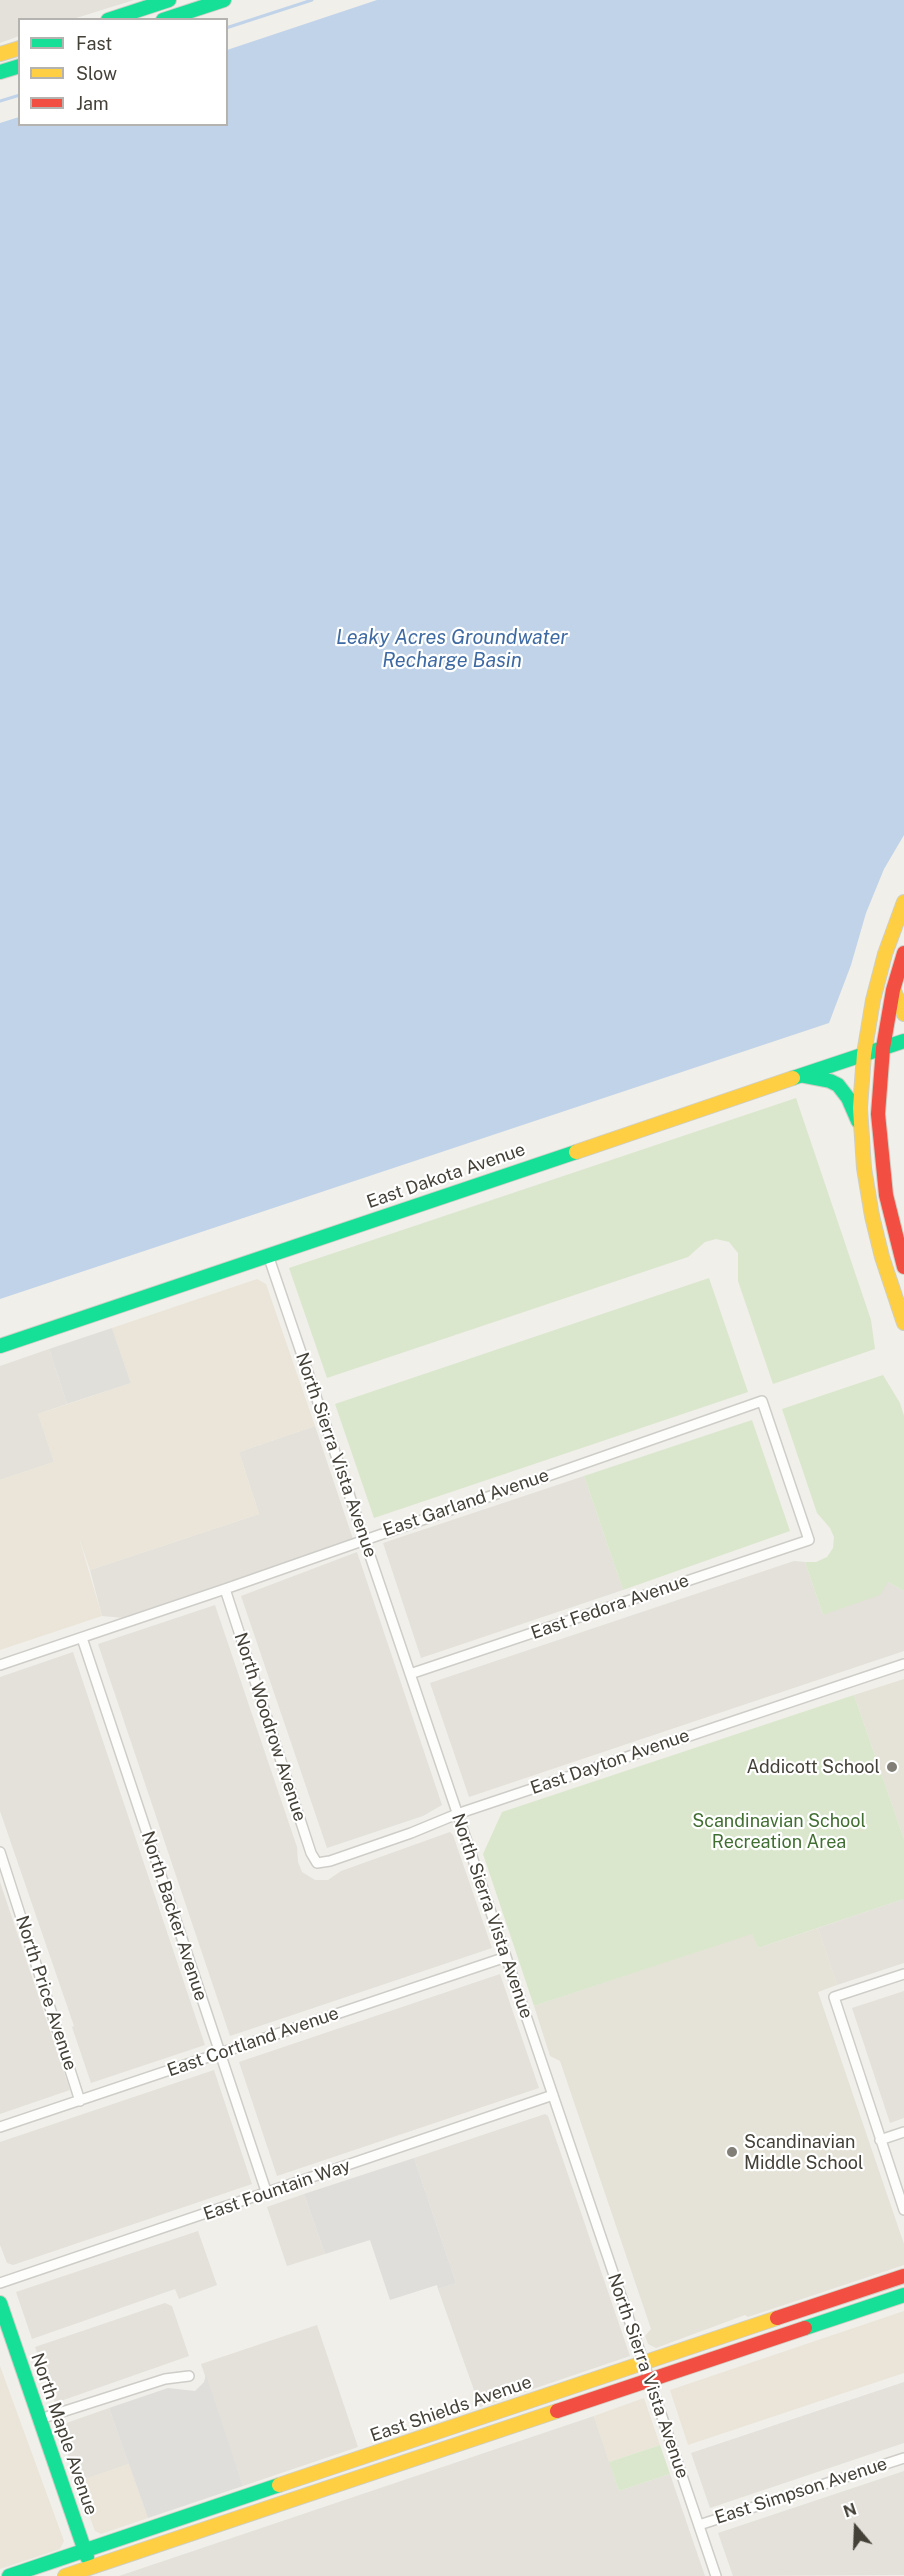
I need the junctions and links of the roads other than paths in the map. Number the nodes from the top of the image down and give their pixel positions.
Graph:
1 (169, 0) edge
2 (224, 0) edge
3 (114, 18) edge
4 (169, 18) edge
5 (18, 49) edge
6 (0, 54) edge
7 (18, 67) edge
8 (0, 72) edge
9 (904, 902) edge
10 (904, 953) edge
11 (893, 990) junction
12 (904, 1014) edge
13 (904, 1041) edge
14 (883, 1048) junction
15 (864, 1054) junction
16 (799, 1076) junction
17 (861, 1130) junction
18 (268, 1255) junction
19 (904, 1267) edge
20 (904, 1323) edge
21 (0, 1346) edge
22 (364, 1539) junction
23 (809, 1540) joint
24 (225, 1589) junction
25 (82, 1638) junction
26 (904, 1664) edge
27 (0, 1665) edge
28 (410, 1674) junction
29 (458, 1814) junction
30 (0, 1852) edge
31 (317, 1863) joint
32 (506, 1958) junction
33 (904, 1974) edge
34 (219, 2053) junction
35 (553, 2095) junction
36 (80, 2101) junction
37 (0, 2127) edge
38 (904, 2132) edge
39 (880, 2140) junction
40 (267, 2194) junction
41 (904, 2210) edge
42 (904, 2276) edge
43 (0, 2283) edge
44 (904, 2295) edge
45 (0, 2303) edge
46 (644, 2363) junction
47 (189, 2376) dead end
48 (650, 2380) junction
49 (40, 2420) junction
50 (449, 2428) junction
51 (904, 2458) edge
52 (382, 2470) junction
53 (699, 2525) junction
54 (85, 2550) junction
55 (92, 2572) edge
56 (9, 2576) edge
57 (65, 2576) edge
58 (716, 2576) edge

1 - 3 main road
2 - 4 main road
5 - 6 main road
7 - 8 main road
9 - 15 main road
10 - 11 main road
11 - 12 main road
11 - 14 main road
13 - 14 main road, East Dakota Avenue
14 - 15 main road, East Dakota Avenue
14 - 19 main road
15 - 16 main road, East Dakota Avenue
15 - 17 main road
16 - 17 main road
16 - 18 main road, East Dakota Avenue
17 - 20 main road
18 - 21 main road, East Dakota Avenue
18 - 22 street, North Sierra Vista Avenue
22 - 23 street, East Garland Avenue
22 - 24 street, East Garland Avenue
22 - 28 street, North Sierra Vista Avenue
23 - 28 street, East Fedora Avenue
24 - 25 street, East Garland Avenue
24 - 31 street, North Woodrow Avenue
25 - 27 street, East Garland Avenue
25 - 34 street, North Backer Avenue
26 - 29 street, East Dayton Avenue
28 - 29 street, North Sierra Vista Avenue
29 - 31 street, East Dayton Avenue
29 - 32 street, North Sierra Vista Avenue
30 - 36 street, North Price Avenue
32 - 34 street, East Cortland Avenue
32 - 35 street, North Sierra Vista Avenue
33 - 39 street
34 - 36 street, East Cortland Avenue
34 - 40 street, North Backer Avenue
35 - 40 street, East Fountain Way
35 - 46 street, North Sierra Vista Avenue
36 - 37 street, East Cortland Avenue
38 - 39 street
39 - 41 street
40 - 43 street, East Fountain Way
42 - 46 main road, East Shields Avenue
44 - 48 main road, East Shields Avenue
45 - 49 main road, North Maple Avenue
46 - 48 street, North Sierra Vista Avenue
46 - 50 main road, East Shields Avenue
47 - 49 street
48 - 52 main road, East Shields Avenue
48 - 53 street, North Sierra Vista Avenue
49 - 54 main road, North Maple Avenue
50 - 52 main road
50 - 54 main road, East Shields Avenue
51 - 53 street, East Simpson Avenue
52 - 55 main road, East Shields Avenue
53 - 58 street, North Sierra Vista Avenue
54 - 55 main road, North Maple Avenue
54 - 56 main road, East Shields Avenue
55 - 57 main road, East Shields Avenue

